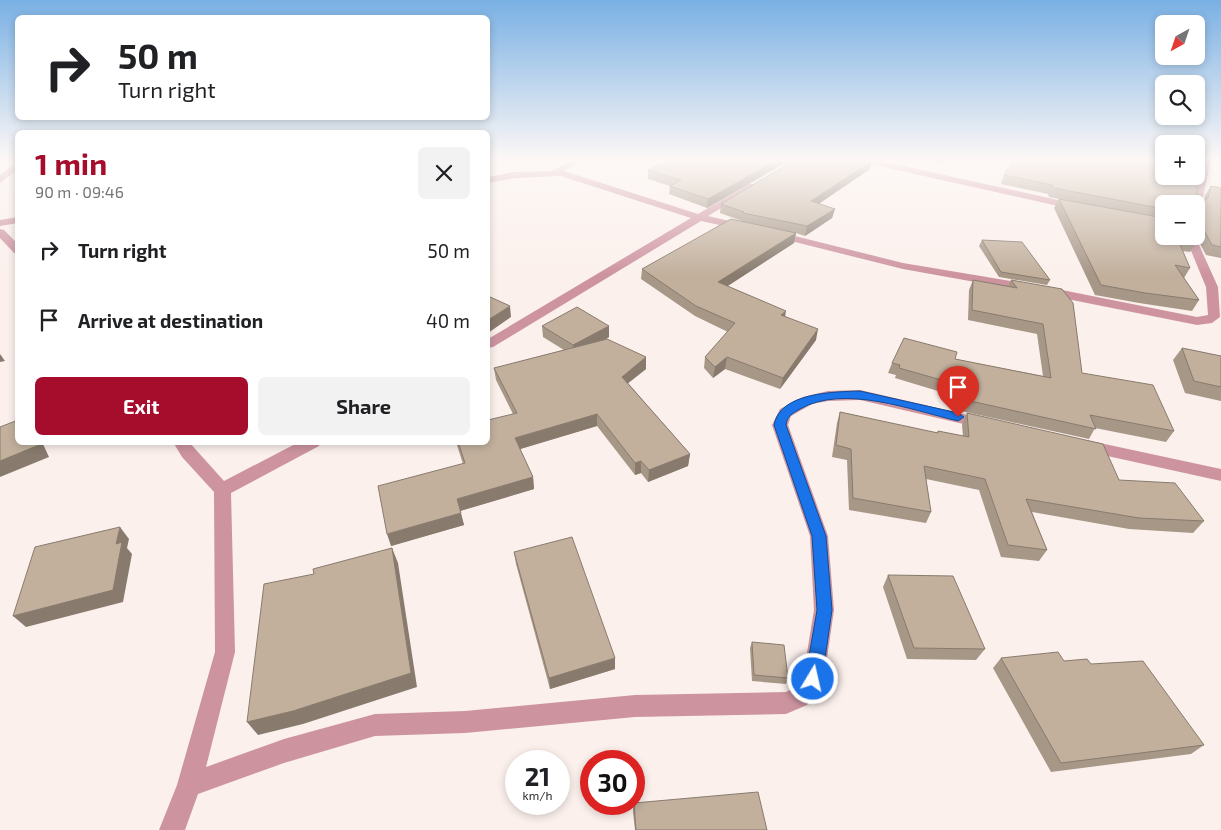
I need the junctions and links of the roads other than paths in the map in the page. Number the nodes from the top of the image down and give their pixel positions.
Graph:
1 (639, 198) edge
2 (733, 198) edge
3 (1037, 198) edge
4 (1091, 210) edge
5 (701, 218) junction
6 (15, 220) edge
7 (0, 223) edge
8 (0, 232) edge
9 (1194, 245) edge
10 (15, 248) edge
11 (490, 343) edge
12 (1002, 428) edge
13 (1068, 442) edge
14 (183, 445) edge
15 (307, 445) edge
16 (1221, 475) edge
17 (222, 490) junction
18 (189, 785) junction
19 (172, 830) edge

1 - 5 street
2 - 5 street
3 - 4 street
5 - 9 street
5 - 11 street
6 - 7 street
8 - 10 street
12 - 18 street
13 - 16 street
14 - 17 street
15 - 17 street
17 - 18 street
18 - 19 street

